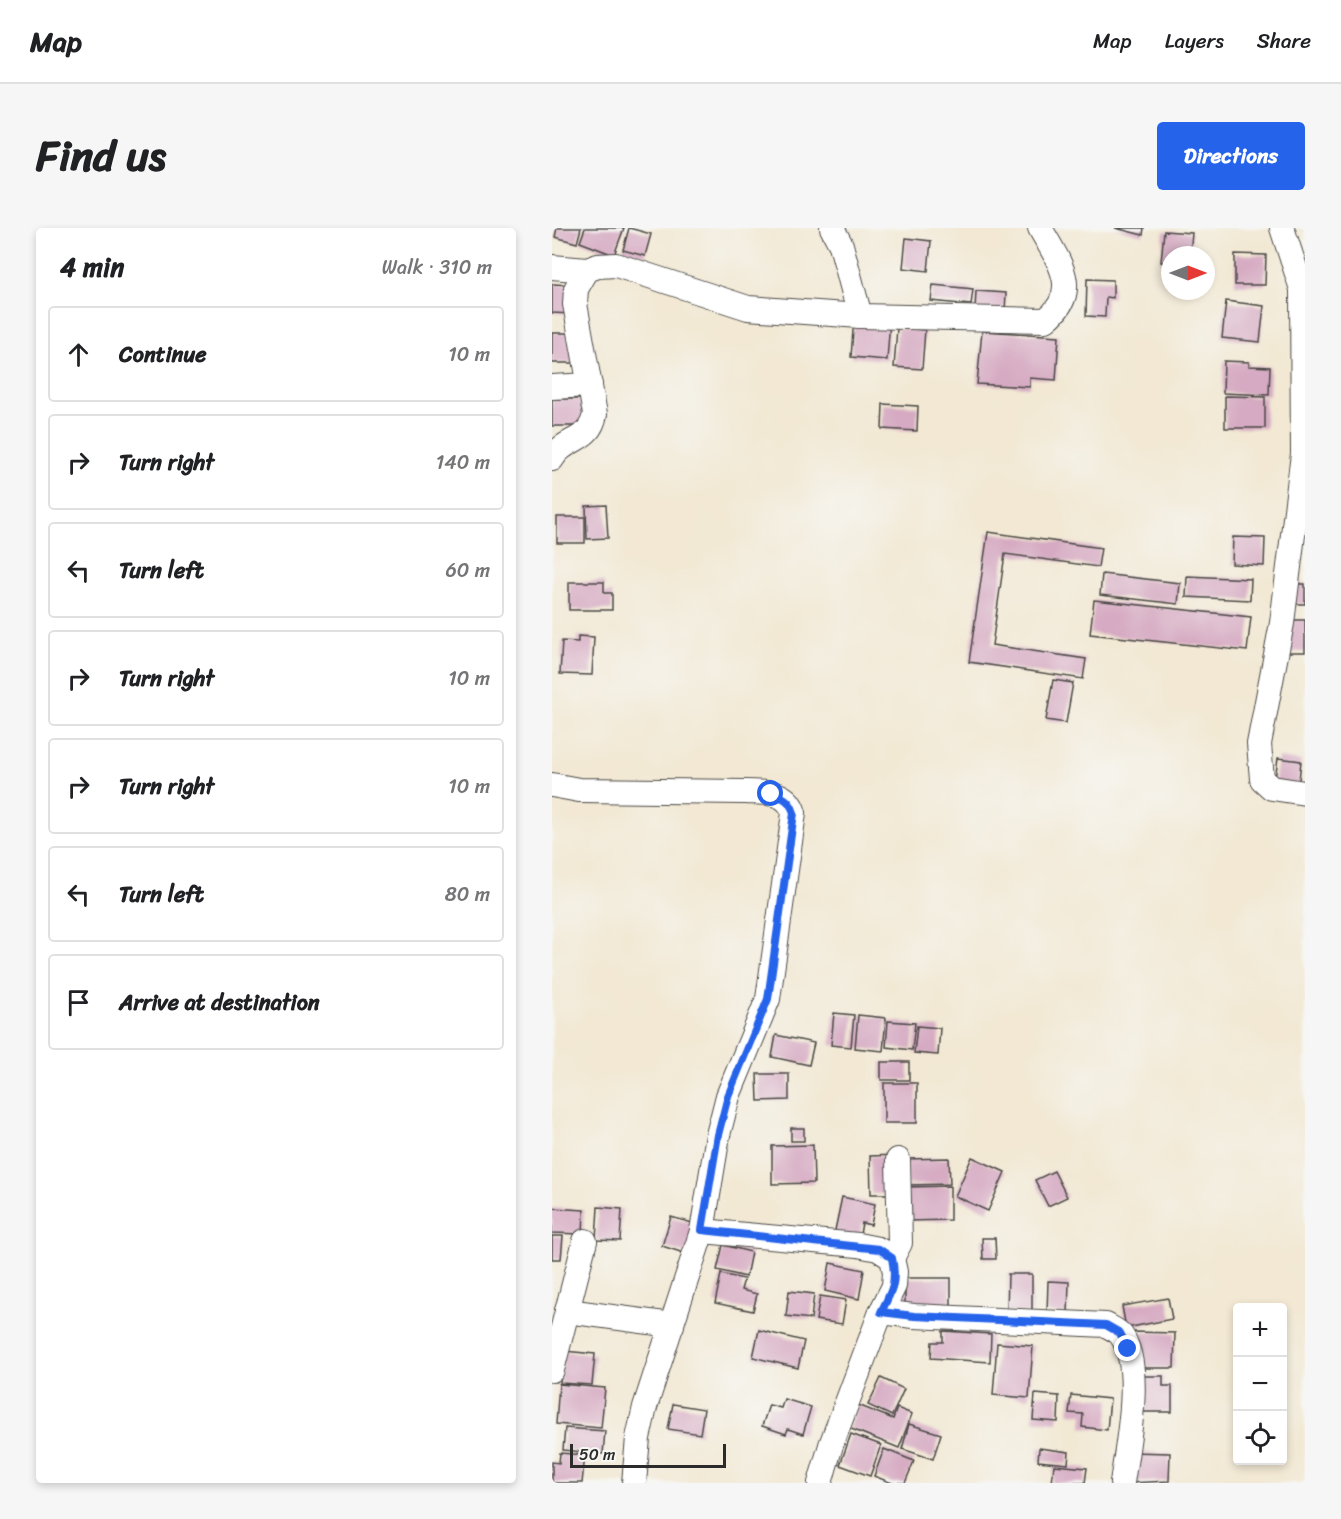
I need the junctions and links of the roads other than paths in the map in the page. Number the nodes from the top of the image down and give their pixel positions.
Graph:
1 (832, 228) edge
2 (1040, 228) edge
3 (1282, 228) edge
4 (552, 267) edge
5 (587, 270) junction
6 (1304, 291) edge
7 (860, 315) junction
8 (590, 385) junction
9 (552, 387) edge
10 (552, 459) edge
11 (552, 785) edge
12 (1305, 793) edge
13 (898, 1160) dead end
14 (702, 1230) junction
15 (585, 1241) dead end
16 (892, 1258) junction
17 (567, 1311) junction
18 (881, 1312) junction
19 (672, 1326) junction
20 (552, 1370) edge
21 (634, 1483) edge
22 (820, 1483) edge
23 (1122, 1483) edge

1 - 7 street
2 - 7 street
3 - 6 street
4 - 5 street
5 - 7 street
5 - 8 street
6 - 12 street
8 - 9 street
8 - 10 street
11 - 14 street
13 - 16 street
14 - 16 street
14 - 19 street
15 - 17 street
16 - 18 street
17 - 19 street
17 - 20 street
18 - 22 street
18 - 23 street
19 - 21 street

